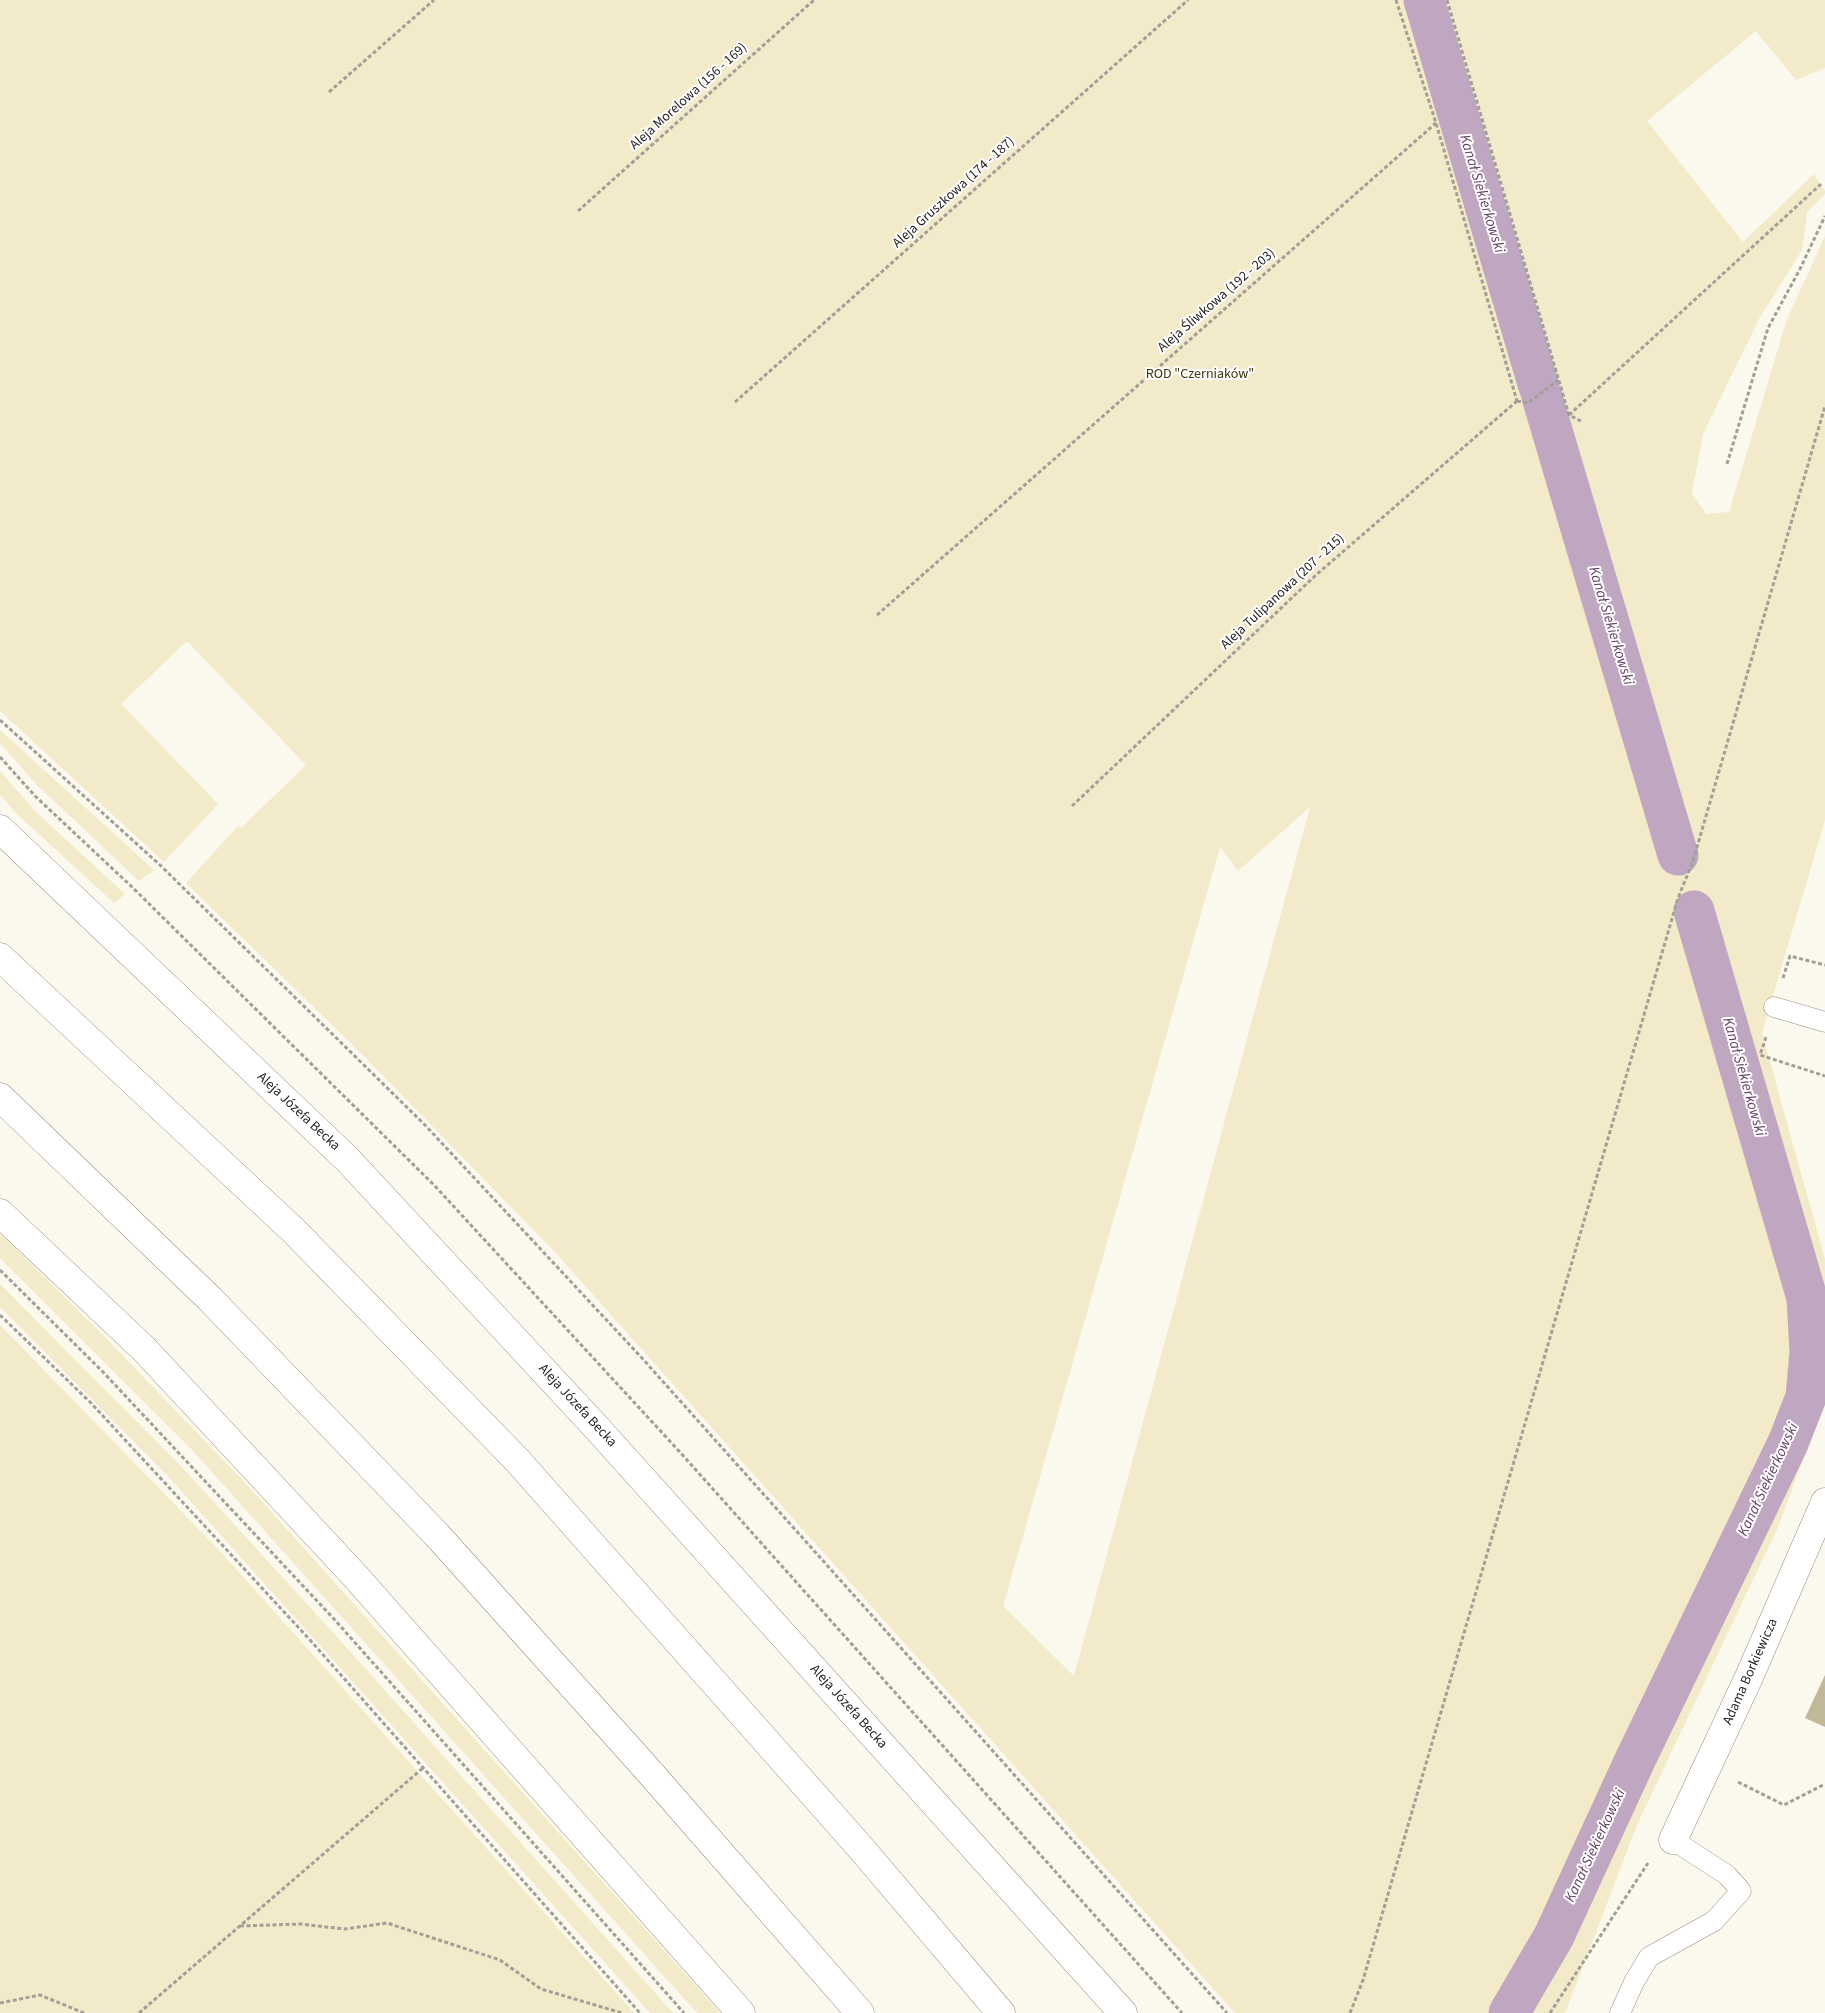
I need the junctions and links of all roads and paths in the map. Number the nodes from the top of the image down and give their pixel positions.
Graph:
1 (434, 0) edge
2 (814, 0) edge
3 (1188, 0) edge
4 (1396, 0) edge
5 (1447, 0) edge
6 (329, 92) dead end
7 (1436, 123) junction
8 (1820, 184) dead end
9 (578, 211) dead end
10 (1825, 216) edge
11 (1559, 380) junction
12 (1516, 401) junction
13 (735, 402) dead end
14 (1825, 406) edge
15 (1569, 415) junction
16 (1584, 422) dead end
17 (1727, 464) dead end
18 (877, 615) dead end
19 (0, 720) edge
20 (1072, 806) dead end
21 (0, 830) edge
22 (0, 957) edge
23 (1774, 1007) dead end
24 (1825, 1022) edge
25 (0, 1097) edge
26 (0, 1213) edge
27 (0, 1270) edge
28 (0, 1315) edge
29 (1825, 1502) edge
30 (424, 1768) junction
31 (1732, 1779) dead end
32 (1825, 1784) edge
33 (1673, 1840) junction
34 (240, 1926) junction
35 (0, 2003) edge
36 (999, 2008) edge
37 (84, 2013) edge
38 (139, 2013) edge
39 (622, 2013) edge
40 (640, 2013) edge
41 (684, 2013) edge
42 (741, 2013) edge
43 (860, 2013) edge
44 (1123, 2013) edge
45 (1227, 2013) edge
46 (1350, 2013) edge
47 (1550, 2013) edge
48 (1620, 2013) edge

1 - 6 path
2 - 9 path, Aleja Morelowa (156 - 169)
3 - 13 path, Aleja Gruszkowa (174 - 187)
4 - 7 path
5 - 11 path
7 - 12 path
7 - 18 path, Aleja Śliwkowa (192 - 203)
8 - 15 path
10 - 17 path
11 - 12 path
11 - 15 path
12 - 20 path, Aleja Tulipanowa (207 - 215)
14 - 46 path
15 - 16 path
19 - 45 path
21 - 44 main road, Aleja Józefa Becka
22 - 36 main road
23 - 24 lane
25 - 43 main road
26 - 42 main road
27 - 41 path
28 - 30 path
29 - 33 main road, Adama Borkiewicza
30 - 34 path
30 - 40 path
31 - 32 path
33 - 47 path
33 - 48 lane
34 - 38 path
34 - 39 path
35 - 37 path

